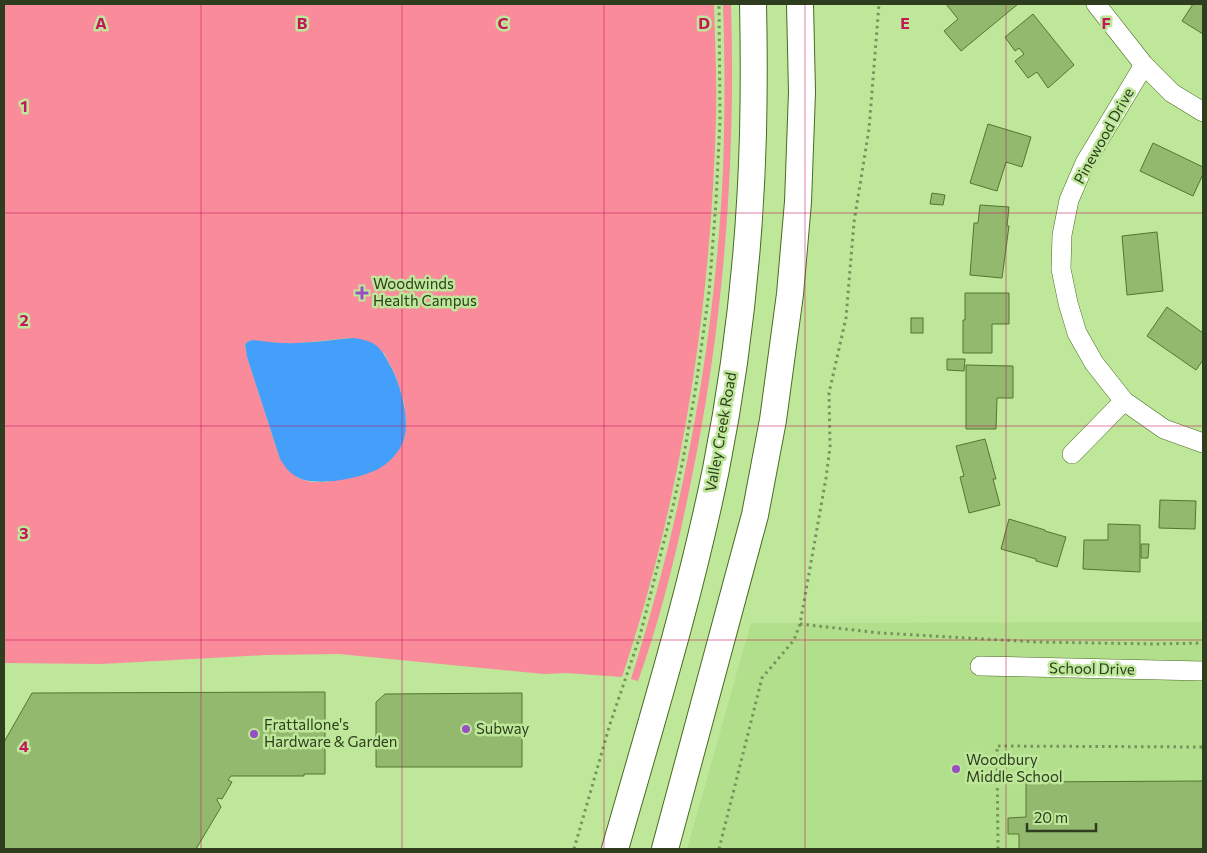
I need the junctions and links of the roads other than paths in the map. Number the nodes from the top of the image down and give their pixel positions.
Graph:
1 (753, 4) edge
2 (800, 4) edge
3 (1096, 4) edge
4 (1144, 65) junction
5 (1203, 112) edge
6 (1124, 401) junction
7 (1203, 443) edge
8 (1072, 454) dead end
9 (980, 666) dead end
10 (1203, 671) edge
11 (615, 849) edge
12 (665, 849) edge

1 - 11 main road, Valley Creek Road
2 - 12 main road
3 - 4 street
4 - 5 street
4 - 6 street, Pinewood Drive
6 - 7 street, Pinewood Drive
6 - 8 street
9 - 10 street, School Drive

